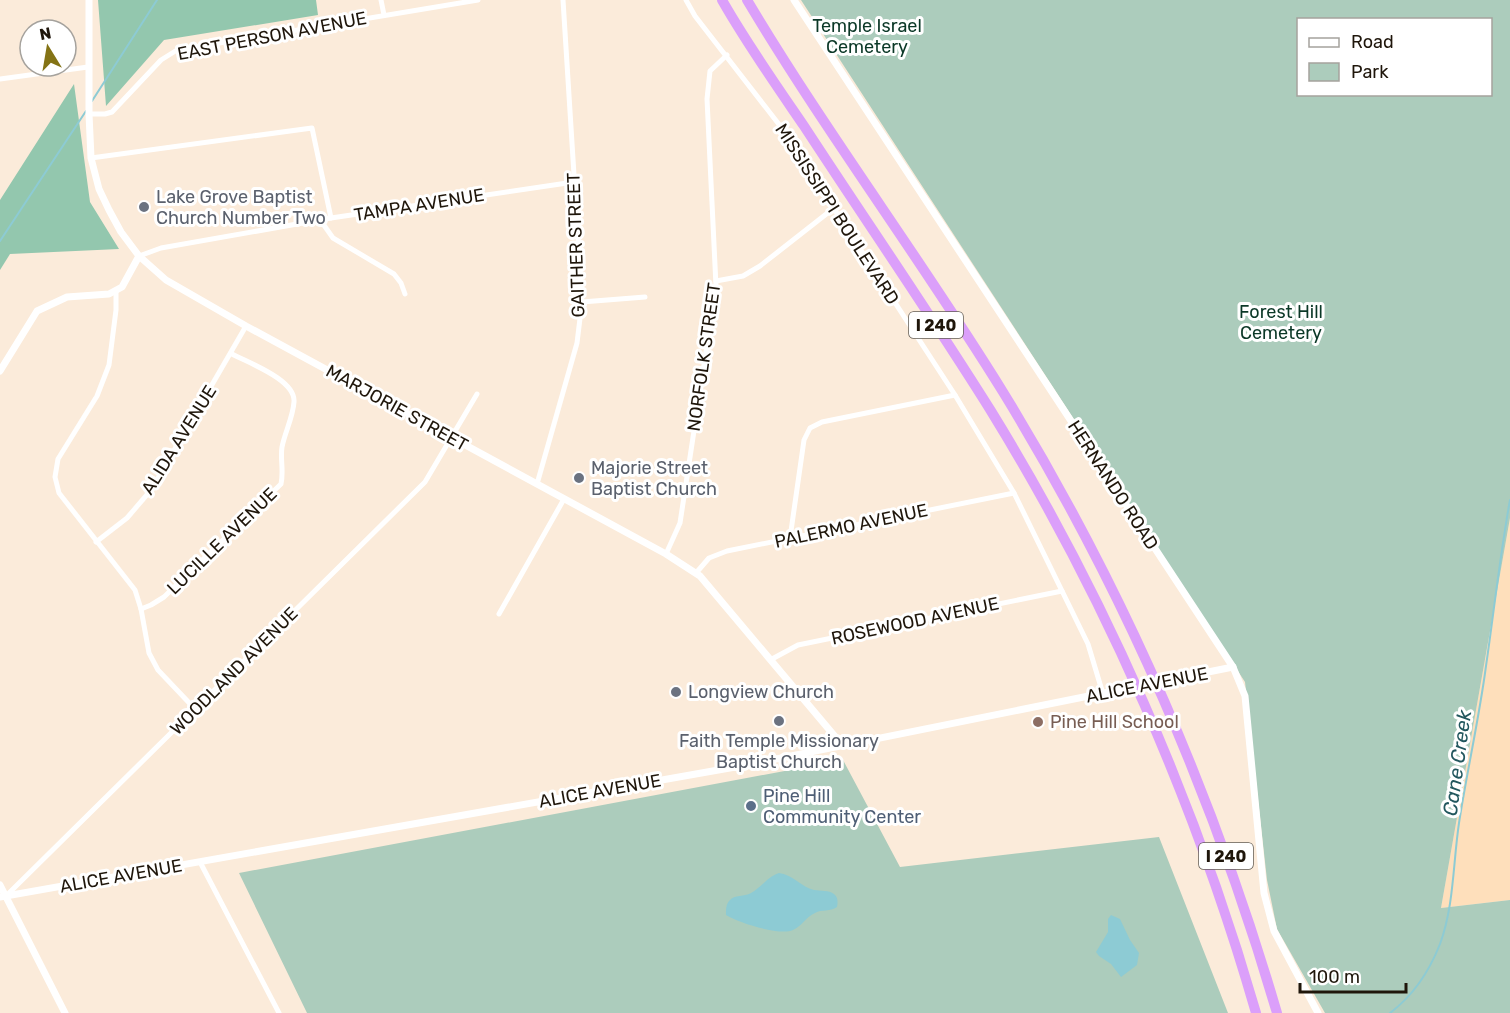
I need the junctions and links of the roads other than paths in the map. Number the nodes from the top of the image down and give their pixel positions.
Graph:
1 (89, 0) edge
2 (381, 0) edge
3 (478, 0) edge
4 (563, 0) edge
5 (686, 0) edge
6 (722, 0) edge
7 (747, 0) edge
8 (794, 0) edge
9 (384, 15) junction
10 (727, 55) junction
11 (88, 67) junction
12 (0, 79) edge
13 (89, 114) junction
14 (92, 158) junction
15 (574, 182) junction
16 (834, 208) junction
17 (331, 219) junction
18 (321, 221) junction
19 (139, 256) junction
20 (716, 281) junction
21 (116, 290) junction
22 (405, 294) dead end
23 (645, 297) dead end
24 (582, 302) junction
25 (246, 326) junction
26 (232, 354) junction
27 (0, 371) edge
28 (477, 394) dead end
29 (955, 395) junction
30 (451, 438) junction
31 (537, 484) junction
32 (1014, 493) junction
33 (564, 499) junction
34 (790, 538) junction
35 (96, 542) junction
36 (666, 554) junction
37 (696, 573) junction
38 (1062, 591) junction
39 (141, 609) junction
40 (499, 615) dead end
41 (772, 659) junction
42 (1233, 667) junction
43 (1103, 694) junction
44 (195, 709) junction
45 (843, 746) junction
46 (200, 862) junction
47 (0, 885) edge
48 (3, 897) edge
49 (65, 1013) edge
50 (279, 1013) edge
51 (1256, 1013) edge
52 (1276, 1013) edge
53 (1318, 1013) edge

1 - 11 street, MARJORIE STREET
2 - 9 street
3 - 9 street, EAST PERSON AVENUE
4 - 15 street, GAITHER STREET
5 - 10 street, MISSISSIPPI BOULEVARD
6 - 51 highway, I 240
7 - 52 highway, I 240
8 - 42 street, HERNANDO ROAD
9 - 13 street, EAST PERSON AVENUE
10 - 16 street, MISSISSIPPI BOULEVARD
10 - 20 street, NORFOLK STREET
11 - 12 street
11 - 13 street, MARJORIE STREET
13 - 14 street, MARJORIE STREET
14 - 17 street
14 - 19 street, MARJORIE STREET
15 - 17 street, TAMPA AVENUE
15 - 24 street, GAITHER STREET
16 - 20 street
16 - 29 street, MISSISSIPPI BOULEVARD
17 - 18 street, TAMPA AVENUE
18 - 19 street, TAMPA AVENUE
18 - 22 street
19 - 21 street
19 - 25 street, MARJORIE STREET
20 - 36 street, NORFOLK STREET
21 - 27 street
21 - 35 street
23 - 24 street
24 - 31 street, GAITHER STREET
25 - 26 street, ALIDA AVENUE
25 - 30 street, MARJORIE STREET
26 - 35 street, ALIDA AVENUE
26 - 39 street, LUCILLE AVENUE
28 - 30 street, WOODLAND AVENUE
29 - 32 street, MISSISSIPPI BOULEVARD
29 - 34 street
30 - 31 street, MARJORIE STREET
30 - 44 street, WOODLAND AVENUE
31 - 33 street, MARJORIE STREET
32 - 34 street, PALERMO AVENUE
32 - 38 street, MISSISSIPPI BOULEVARD
33 - 36 street, MARJORIE STREET
33 - 40 street
34 - 37 street, PALERMO AVENUE
35 - 39 street
36 - 37 street, MARJORIE STREET
37 - 41 street, MARJORIE STREET
38 - 41 street, ROSEWOOD AVENUE
38 - 43 street, MISSISSIPPI BOULEVARD
39 - 44 street
41 - 45 street, MARJORIE STREET
42 - 43 street, ALICE AVENUE
42 - 53 street, HERNANDO ROAD
43 - 45 street, ALICE AVENUE
44 - 48 street, WOODLAND AVENUE
45 - 46 street, ALICE AVENUE
46 - 48 street, ALICE AVENUE
46 - 50 street
47 - 48 street
48 - 49 street

